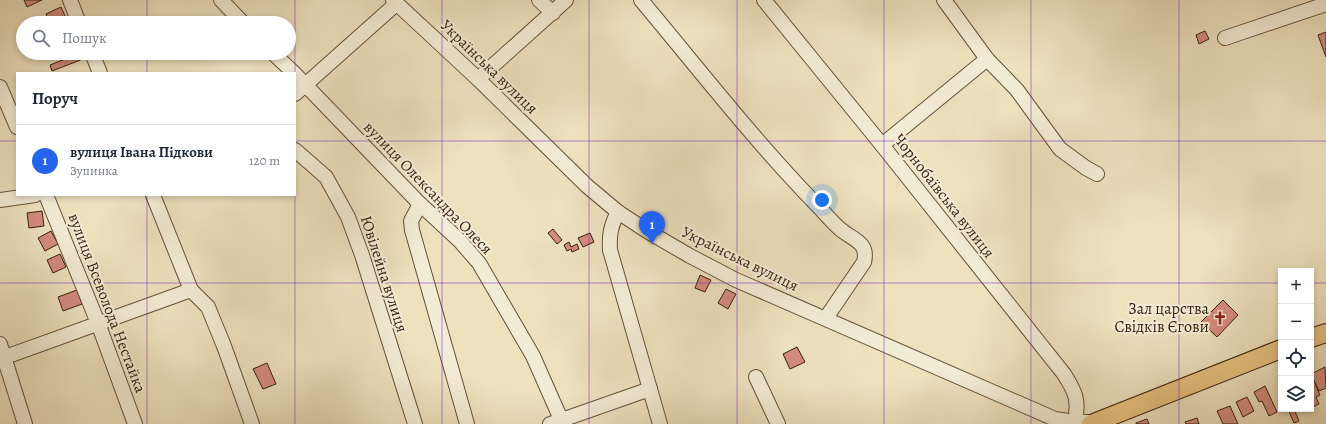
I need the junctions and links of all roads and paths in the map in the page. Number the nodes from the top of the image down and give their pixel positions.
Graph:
1 (70, 0) edge
2 (221, 0) edge
3 (539, 0) edge
4 (566, 0) edge
5 (641, 0) edge
6 (764, 0) edge
7 (948, 1) edge
8 (395, 2) edge
9 (1326, 4) edge
10 (553, 13) junction
11 (76, 16) edge
12 (236, 16) edge
13 (1225, 38) dead end
14 (987, 59) junction
15 (95, 60) edge
16 (280, 60) edge
17 (100, 72) edge
18 (292, 72) edge
19 (296, 76) edge
20 (478, 79) junction
21 (305, 84) junction
22 (0, 87) edge
23 (296, 93) edge
24 (16, 125) edge
25 (882, 145) junction
26 (296, 151) edge
27 (1097, 174) dead end
28 (28, 196) edge
29 (46, 196) edge
30 (153, 196) edge
31 (0, 200) edge
32 (420, 204) junction
33 (618, 212) junction
34 (191, 290) junction
35 (826, 318) junction
36 (98, 323) junction
37 (1326, 333) edge
38 (1314, 337) edge
39 (0, 344) edge
40 (1278, 350) edge
41 (2, 358) edge
42 (756, 377) dead end
43 (650, 388) junction
44 (1056, 421) edge
45 (558, 423) edge
46 (1087, 423) edge
47 (25, 424) edge
48 (135, 424) edge
49 (252, 424) edge
50 (415, 424) edge
51 (467, 424) edge
52 (660, 424) edge
53 (778, 424) edge

1 - 11 street
2 - 12 street
3 - 10 street
4 - 10 street
5 - 35 street
6 - 25 street, Чорнобаївська вулиця
7 - 14 street
8 - 20 street, Українська вулиця
8 - 21 street
9 - 13 street
10 - 20 street
14 - 25 street
14 - 27 street
15 - 17 street
16 - 18 street, вулиця Олександра Олеся
19 - 21 street, вулиця Олександра Олеся
20 - 33 street, Українська вулиця
21 - 23 street
21 - 32 street, вулиця Олександра Олеся
22 - 24 street
25 - 46 street, Чорнобаївська вулиця
26 - 50 street, Ювілейна вулиця
28 - 31 street
29 - 36 street, вулиця Всеволода Нестайка
30 - 34 street
32 - 45 street, вулиця Олександра Олеся
32 - 51 street
33 - 35 street, Українська вулиця
33 - 43 street
34 - 36 street
34 - 49 street
35 - 44 street, Українська вулиця
36 - 41 street
36 - 48 street, вулиця Всеволода Нестайка
37 - 38 main road
39 - 41 street
40 - 46 main road
41 - 47 street
42 - 53 street
43 - 45 street
43 - 52 street
44 - 46 street, Українська вулиця

